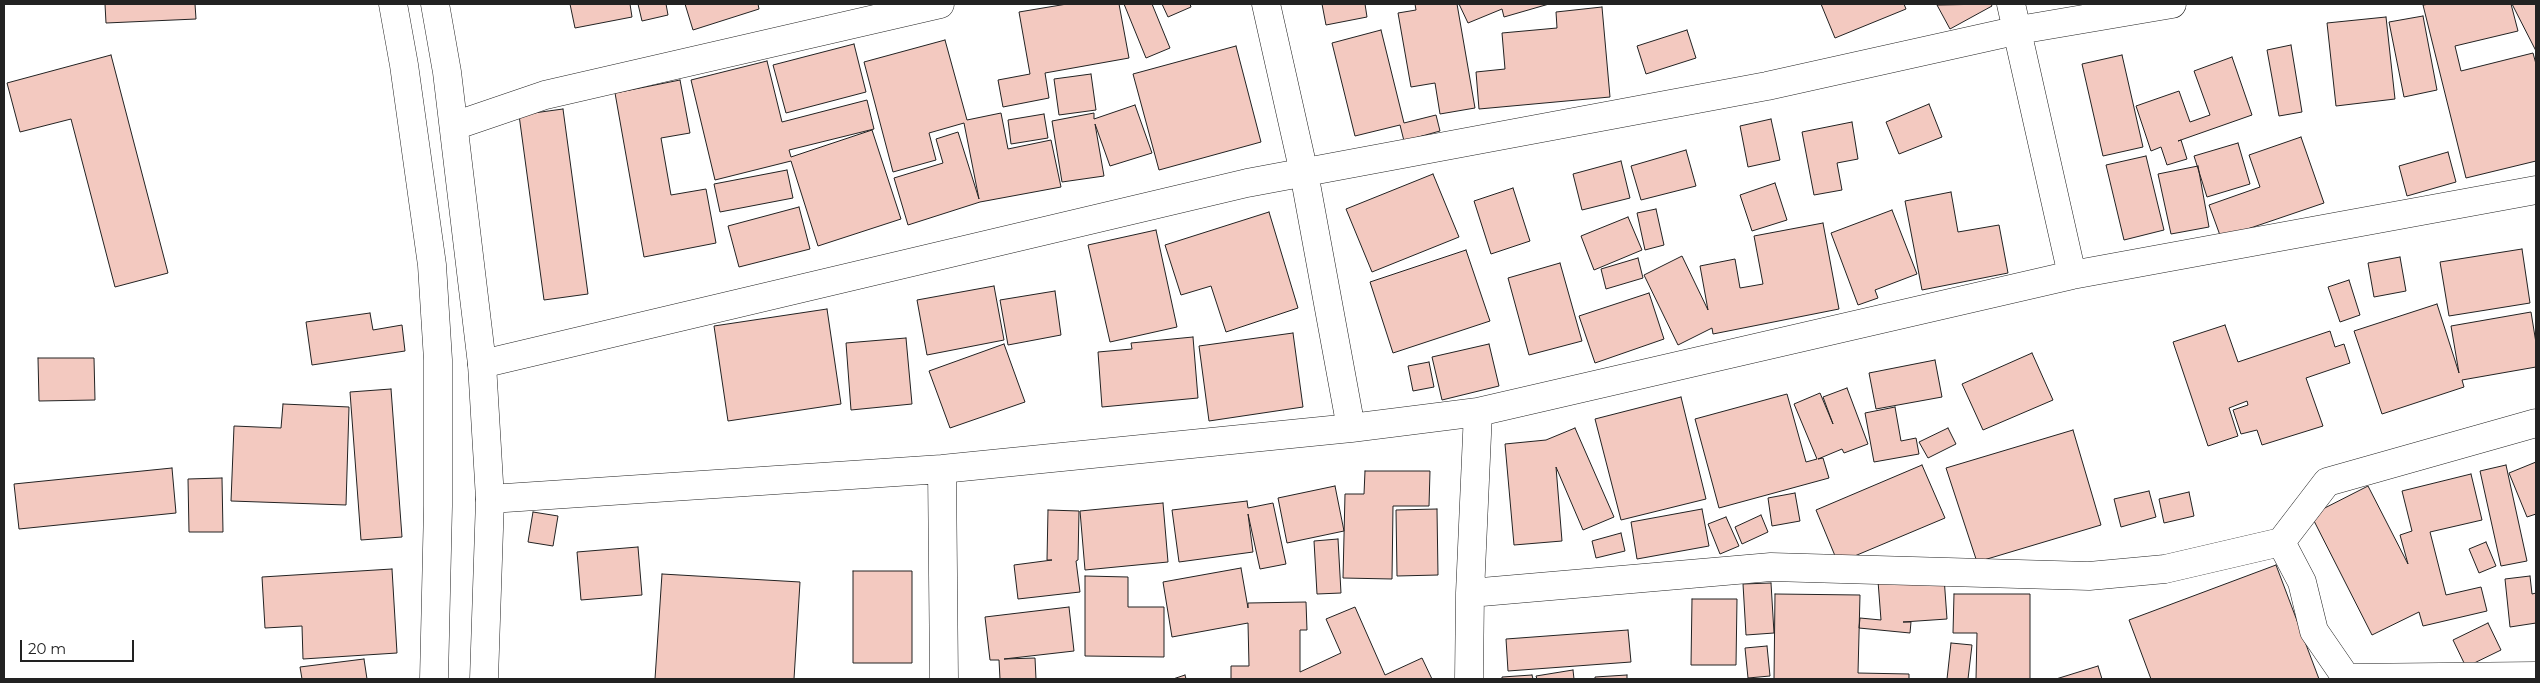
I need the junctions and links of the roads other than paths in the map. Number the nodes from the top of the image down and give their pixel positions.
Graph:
1 (393, 4) edge
2 (435, 4) edge
3 (940, 4) edge
4 (1266, 4) edge
5 (2011, 4) edge
6 (2172, 4) edge
7 (2019, 30) junction
8 (454, 126) junction
9 (1304, 173) junction
10 (2536, 190) edge
11 (2072, 275) junction
12 (482, 364) junction
13 (1478, 412) junction
14 (2536, 423) edge
15 (1351, 428) junction
16 (942, 469) junction
17 (490, 499) junction
18 (2281, 542) junction
19 (1470, 593) junction
20 (2536, 676) edge
21 (434, 679) edge
22 (484, 679) edge
23 (944, 679) edge
24 (1469, 679) edge
25 (2346, 679) edge

1 - 21 street
2 - 8 street
3 - 8 street
4 - 9 street
5 - 7 street
6 - 7 street
7 - 9 street
7 - 11 street
8 - 12 street
9 - 12 street
9 - 15 street
10 - 11 street
11 - 13 street
12 - 17 street
13 - 15 street
13 - 19 street
14 - 18 street
15 - 16 street
16 - 17 street
16 - 23 street
17 - 22 street
18 - 19 street
18 - 25 street
19 - 24 street
20 - 25 street

